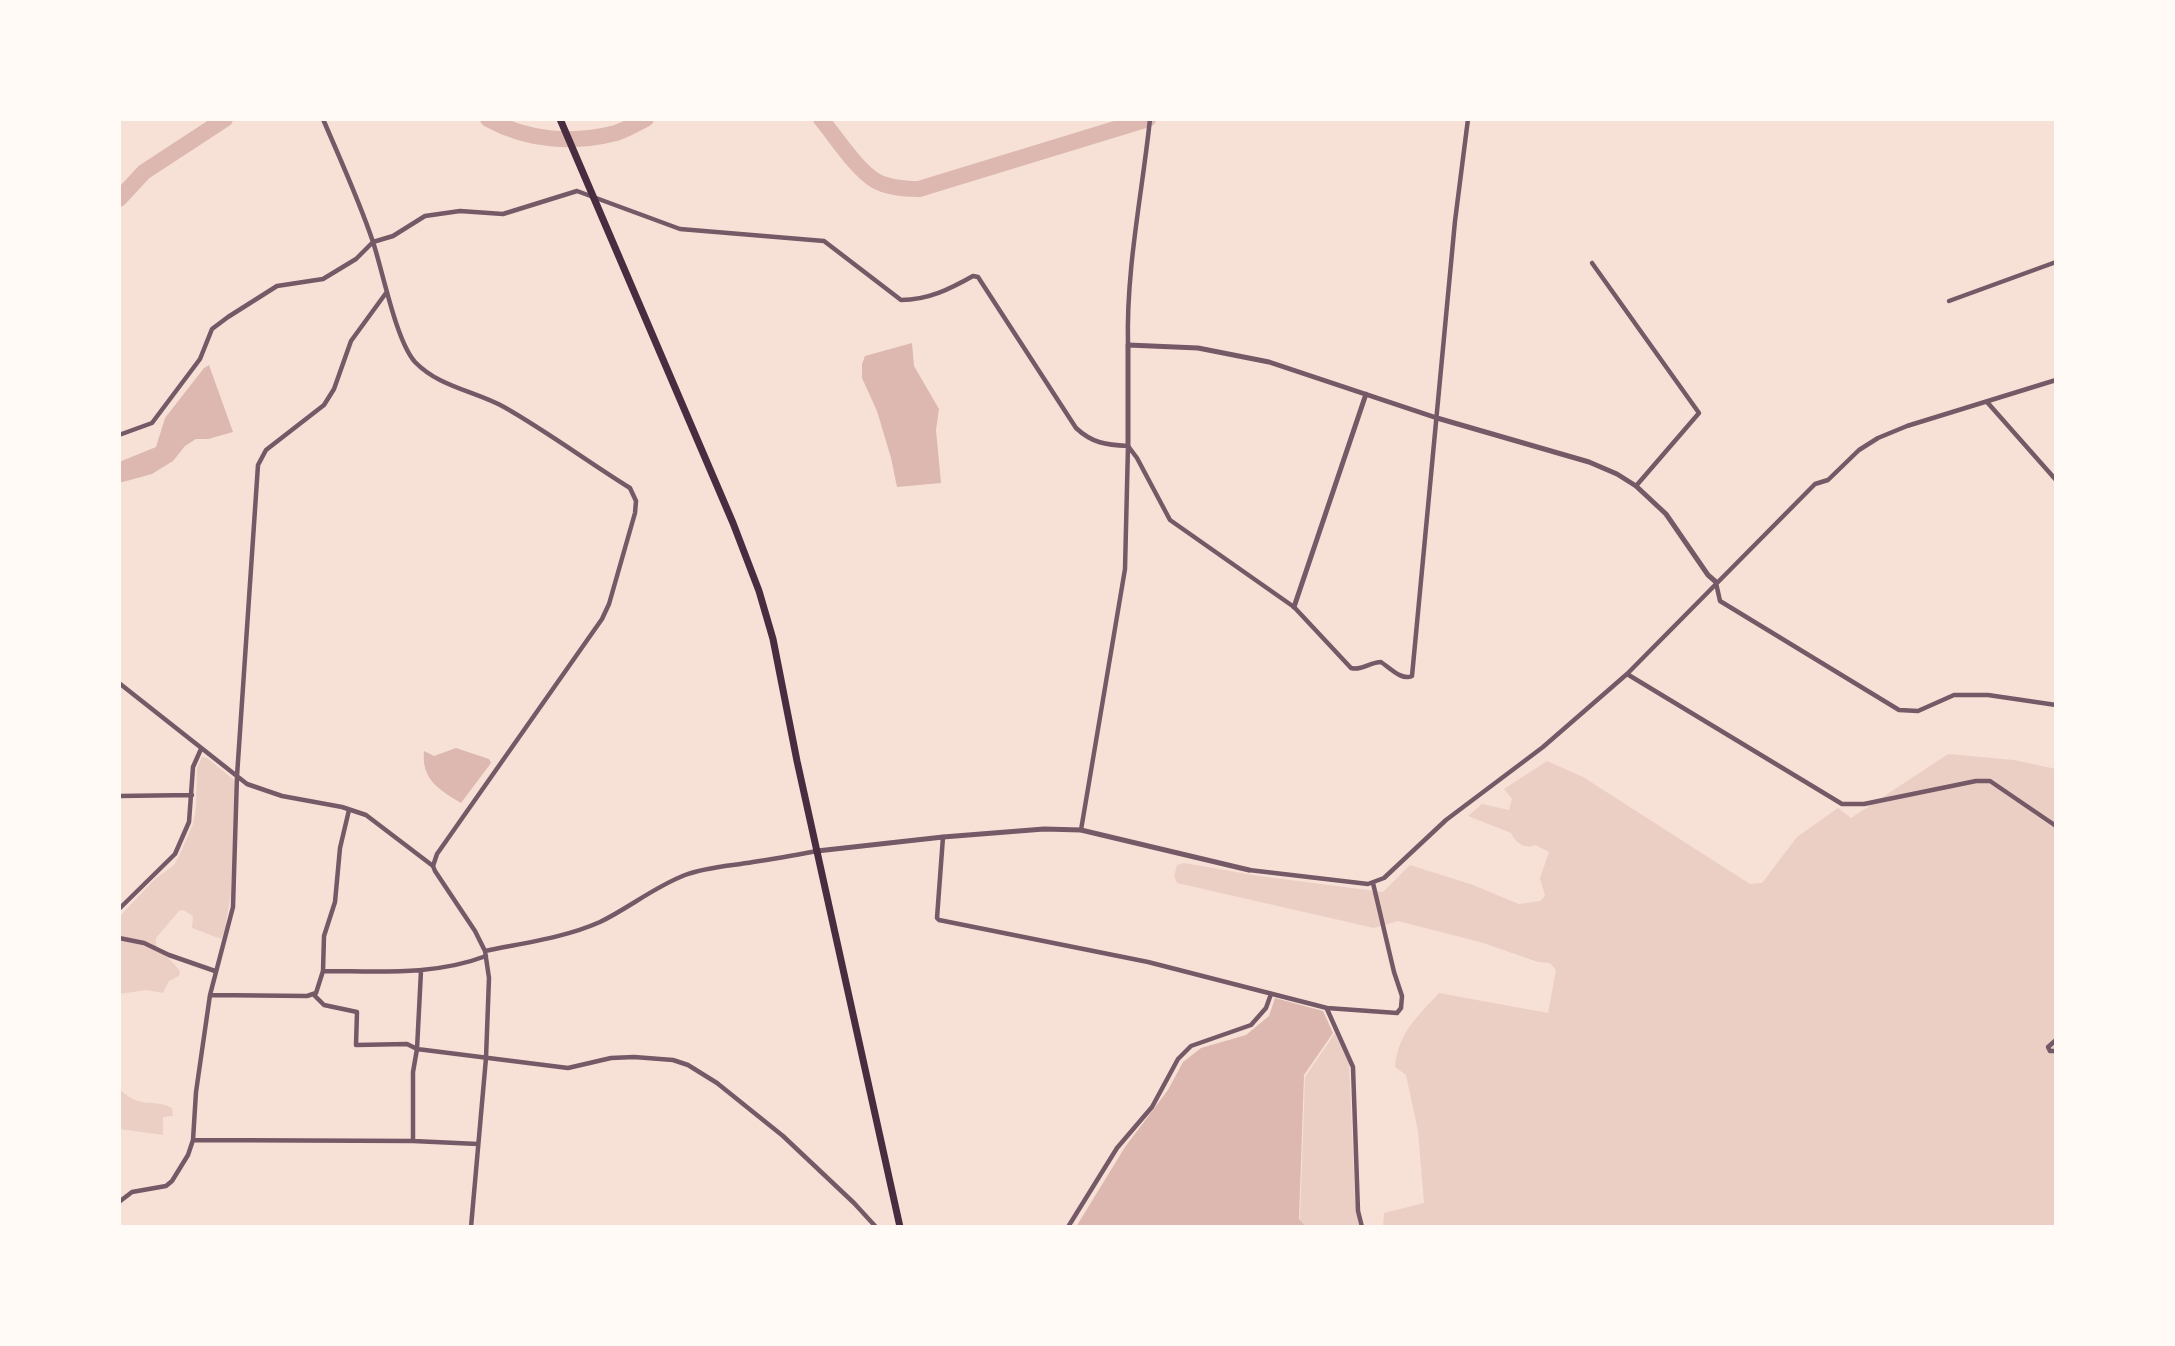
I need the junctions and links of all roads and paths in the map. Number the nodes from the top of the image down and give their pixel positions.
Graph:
1 (323, 119) edge
2 (561, 119) edge
3 (1150, 119) edge
4 (1468, 119) edge
5 (373, 242) junction
6 (2056, 262) edge
7 (1592, 263) dead end
8 (387, 292) junction
9 (1949, 301) dead end
10 (1128, 345) junction
11 (2056, 380) edge
12 (1366, 394) junction
13 (1987, 402) junction
14 (1437, 418) junction
15 (119, 435) edge
16 (1128, 446) junction
17 (2056, 480) edge
18 (1636, 486) junction
19 (1716, 582) junction
20 (1294, 607) junction
21 (1626, 674) junction
22 (119, 682) edge
23 (2056, 705) edge
24 (201, 749) junction
25 (237, 776) junction
26 (192, 795) junction
27 (119, 796) edge
28 (349, 810) junction
29 (2056, 826) edge
30 (1081, 830) junction
31 (943, 837) junction
32 (817, 851) junction
33 (433, 866) junction
34 (1249, 870) joint
35 (1373, 883) junction
36 (119, 909) edge
37 (119, 938) edge
38 (485, 953) junction
39 (215, 971) junction
40 (323, 971) junction
41 (421, 971) junction
42 (1271, 994) junction
43 (210, 995) junction
44 (314, 995) junction
45 (1327, 1008) junction
46 (2056, 1040) edge
47 (417, 1049) junction
48 (2056, 1051) edge
49 (486, 1058) junction
50 (193, 1140) junction
51 (413, 1140) junction
52 (478, 1144) junction
53 (119, 1202) edge
54 (471, 1227) edge
55 (876, 1227) edge
56 (900, 1227) edge
57 (1068, 1227) edge
58 (1362, 1227) edge

1 - 5 street
2 - 32 main road
3 - 10 street
4 - 14 street
5 - 8 street
5 - 15 street
5 - 16 street
6 - 9 street
7 - 18 street
8 - 25 street
8 - 33 street
10 - 12 street
10 - 16 street
11 - 13 street
12 - 14 street
12 - 20 street
13 - 17 street
13 - 19 street
14 - 18 street
14 - 20 street
16 - 20 street
16 - 30 street
18 - 19 street
19 - 21 street
19 - 23 street
21 - 29 street
21 - 35 street
22 - 24 street
24 - 25 street
24 - 26 street
25 - 28 street
25 - 39 street
26 - 27 street
26 - 36 street
28 - 33 street
28 - 40 street
30 - 31 street
30 - 34 street
31 - 32 street
31 - 42 street
32 - 38 street
32 - 56 main road
33 - 38 street
34 - 35 street
35 - 45 street
37 - 39 street
38 - 41 street
38 - 49 street
39 - 43 street
40 - 41 street
40 - 44 street
41 - 47 street
42 - 45 street
42 - 57 street
43 - 44 street
43 - 50 street
44 - 47 street
45 - 58 street
46 - 48 street
47 - 49 street
47 - 51 street
49 - 52 street
49 - 55 street
50 - 51 street
50 - 53 street
51 - 52 street
52 - 54 street

